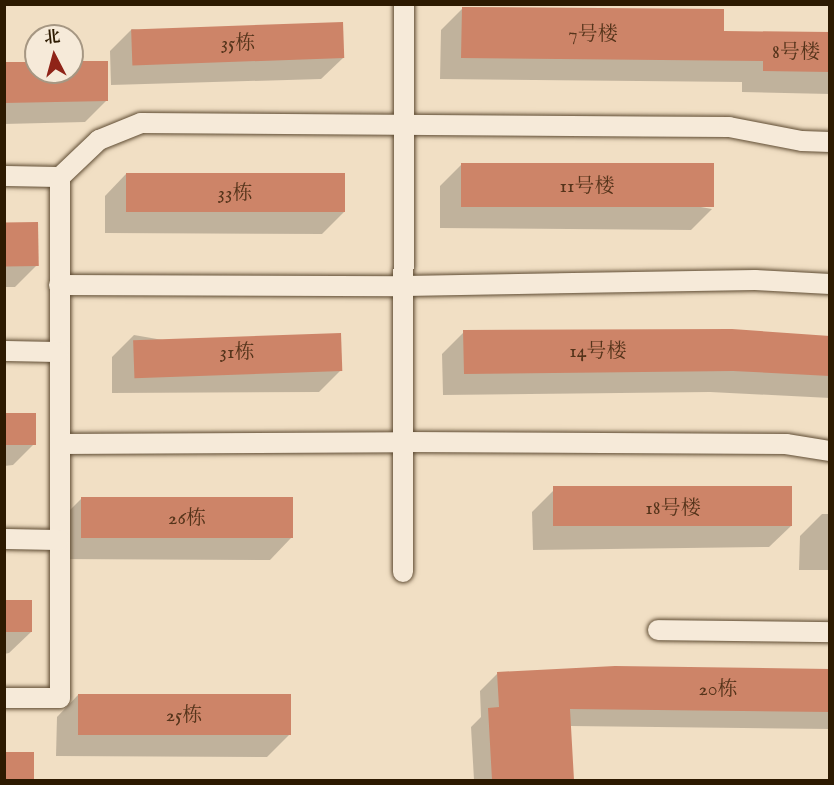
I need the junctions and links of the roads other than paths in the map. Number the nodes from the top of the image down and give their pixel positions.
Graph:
1 (404, 4) edge
2 (404, 124) junction
3 (830, 142) edge
4 (4, 176) edge
5 (60, 177) junction
6 (830, 284) edge
7 (59, 285) junction
8 (405, 286) junction
9 (4, 351) edge
10 (59, 352) junction
11 (405, 442) junction
12 (60, 444) junction
13 (830, 451) edge
14 (4, 539) edge
15 (59, 540) junction
16 (403, 572) dead end
17 (658, 630) dead end
18 (830, 632) edge
19 (4, 698) edge

1 - 2 lane
2 - 3 lane
2 - 5 lane
2 - 8 lane
4 - 5 lane
5 - 7 lane
6 - 8 lane
7 - 8 lane
7 - 10 lane
8 - 11 lane
9 - 10 lane
10 - 12 lane
11 - 12 lane
11 - 13 lane
11 - 16 lane
12 - 15 lane
14 - 15 lane
15 - 19 lane
17 - 18 lane

